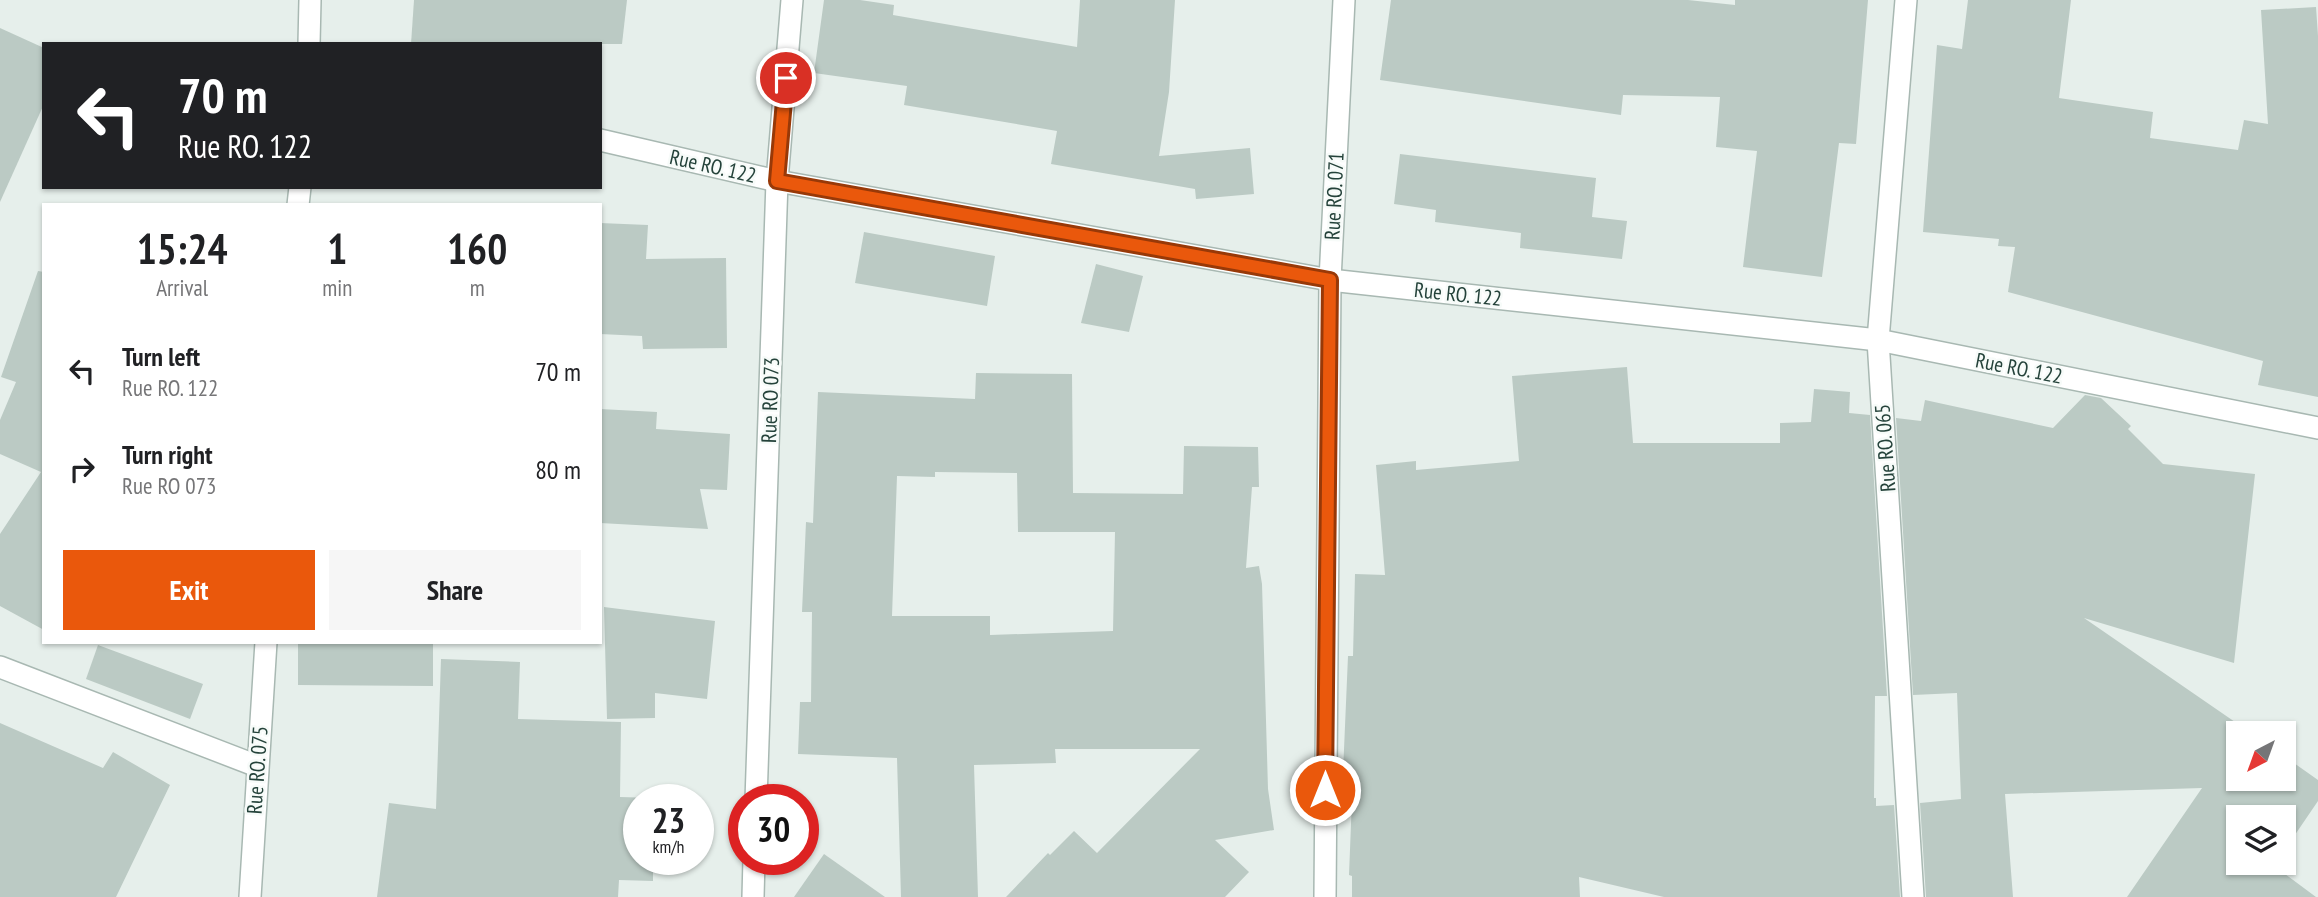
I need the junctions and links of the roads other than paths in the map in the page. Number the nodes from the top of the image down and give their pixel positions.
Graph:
1 (310, 0) edge
2 (792, 0) edge
3 (1344, 0) edge
4 (1906, 0) edge
5 (309, 42) edge
6 (602, 140) edge
7 (777, 181) junction
8 (1330, 280) junction
9 (1878, 340) junction
10 (2318, 428) edge
11 (266, 644) edge
12 (0, 667) edge
13 (257, 766) junction
14 (757, 784) edge
15 (754, 875) edge
16 (250, 897) edge
17 (753, 897) edge
18 (1325, 897) edge
19 (1913, 897) edge

1 - 5 street
2 - 7 street, Rue RO 073
3 - 8 street, Rue RO. 071
4 - 9 street, Rue RO. 065
6 - 7 street, Rue RO. 122
7 - 8 street, Rue RO. 122
7 - 14 street, Rue RO 073
8 - 9 street, Rue RO. 122
8 - 18 street, Rue RO. 071
9 - 10 street, Rue RO. 122
9 - 19 street, Rue RO. 065
11 - 13 street, Rue RO. 075
12 - 13 street
13 - 16 street, Rue RO. 075
15 - 17 street

